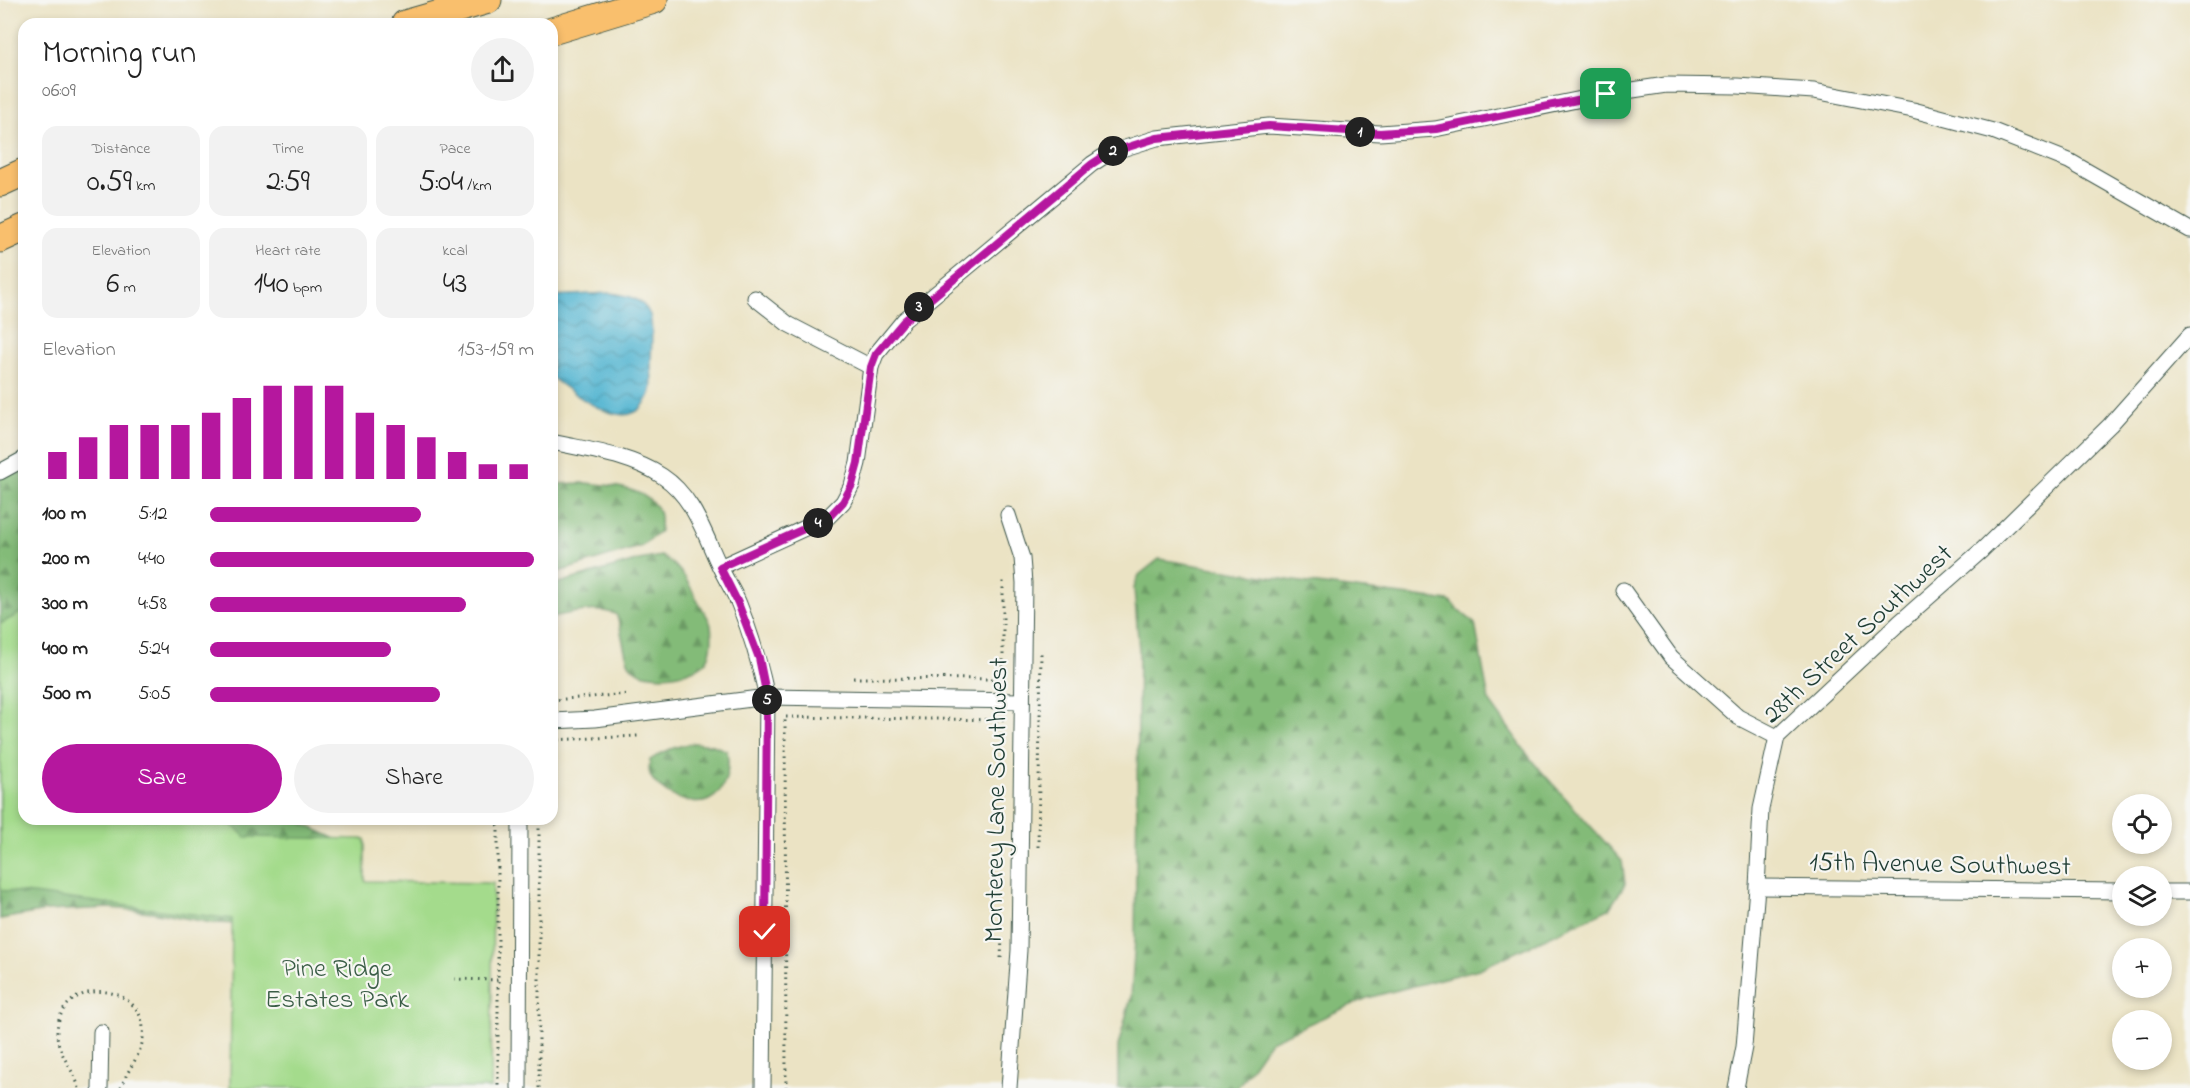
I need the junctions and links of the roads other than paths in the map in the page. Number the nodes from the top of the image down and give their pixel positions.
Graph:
1 (488, 0) edge
2 (654, 0) edge
3 (426, 18) edge
4 (558, 29) edge
5 (18, 175) edge
6 (0, 183) edge
7 (2190, 230) edge
8 (18, 231) edge
9 (0, 239) edge
10 (755, 298) dead end
11 (2190, 335) edge
12 (871, 367) junction
13 (558, 443) edge
14 (18, 462) edge
15 (0, 472) edge
16 (1008, 515) dead end
17 (720, 567) junction
18 (1623, 590) dead end
19 (767, 697) junction
20 (1022, 701) junction
21 (558, 721) edge
22 (1777, 737) junction
23 (520, 825) edge
24 (1757, 887) junction
25 (2112, 891) edge
26 (2172, 892) edge
27 (2190, 892) edge
28 (101, 1032) dead end
29 (100, 1088) edge
30 (519, 1088) edge
31 (763, 1088) edge
32 (1009, 1088) edge
33 (1736, 1088) edge

1 - 3 highway
2 - 4 highway
5 - 6 highway
7 - 12 street
8 - 9 highway
10 - 12 street
11 - 22 street, 28th Street Southwest
12 - 17 street
13 - 17 street
14 - 15 street
16 - 20 street, Monterey Lane Southwest
17 - 19 street
18 - 22 street
19 - 20 street
19 - 21 street
19 - 31 street
20 - 32 street, Monterey Lane Southwest
22 - 24 street, 28th Street Southwest
23 - 30 street
24 - 25 street, 15th Avenue Southwest
24 - 33 street, 28th Street Southwest
26 - 27 street
28 - 29 street

